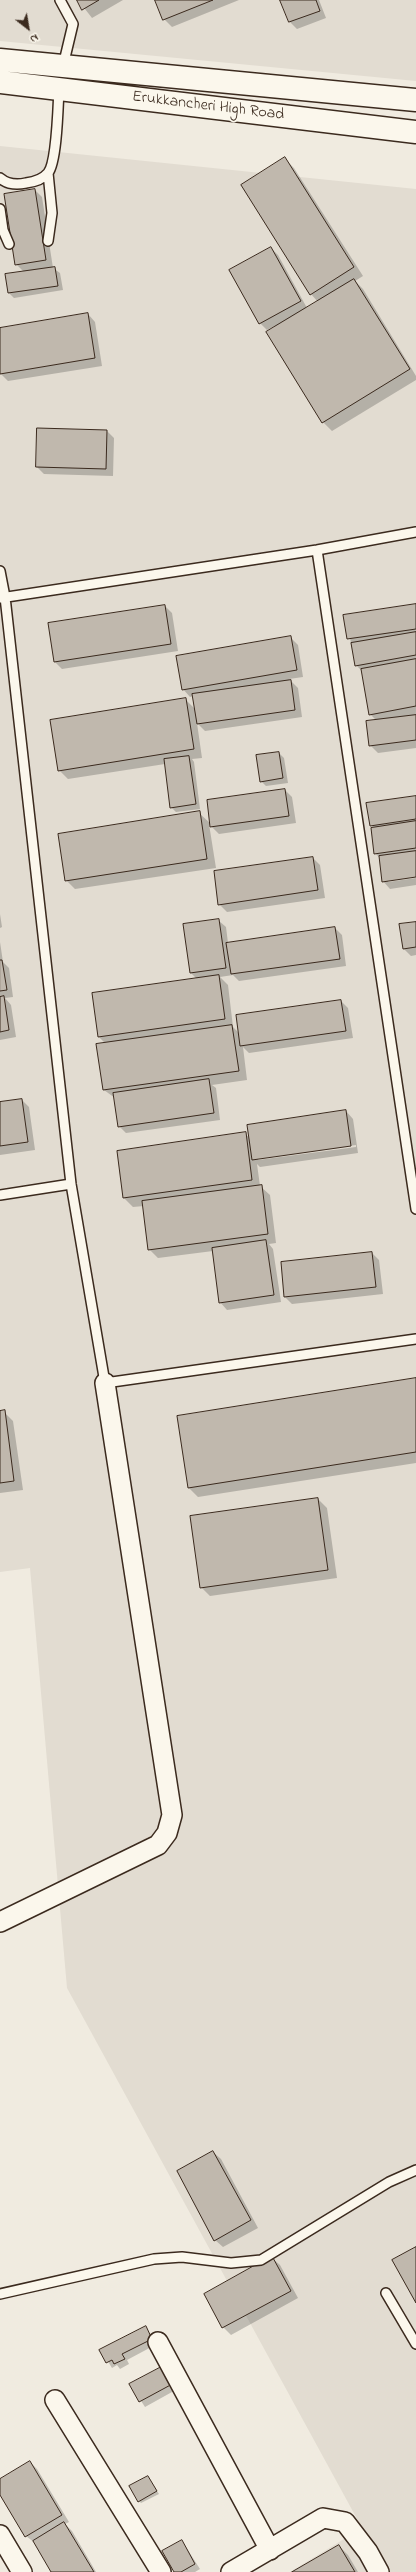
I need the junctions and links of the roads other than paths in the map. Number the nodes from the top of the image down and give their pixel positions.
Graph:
1 (60, 0) edge
2 (0, 60) edge
3 (63, 66) junction
4 (0, 82) edge
5 (59, 89) junction
6 (416, 100) edge
7 (416, 132) edge
8 (48, 173) junction
9 (0, 178) edge
10 (0, 209) edge
11 (48, 241) dead end
12 (9, 244) dead end
13 (416, 532) edge
14 (318, 550) junction
15 (0, 571) edge
16 (3, 597) edge
17 (71, 1184) junction
18 (0, 1195) edge
19 (416, 1209) edge
20 (416, 1340) edge
21 (105, 1383) junction
22 (0, 1922) edge
23 (416, 2170) edge
24 (386, 2293) dead end
25 (0, 2294) edge
26 (158, 2342) dead end
27 (416, 2344) edge
28 (55, 2400) dead end
29 (0, 2535) edge
30 (270, 2550) junction
31 (22, 2572) edge
32 (161, 2572) edge
33 (231, 2572) edge
34 (379, 2572) edge

1 - 3 lane
2 - 3 main road
3 - 6 main road
4 - 5 main road, Erukkancheri High Road
5 - 7 main road, Erukkancheri High Road
5 - 8 lane
8 - 9 lane
8 - 11 lane
10 - 12 lane
13 - 14 lane
14 - 16 lane
14 - 19 lane
15 - 16 lane
16 - 17 lane
17 - 18 lane
17 - 21 lane
20 - 21 lane
21 - 22 street
23 - 25 lane
24 - 27 lane
26 - 30 street
28 - 32 street
29 - 31 street
30 - 33 street
30 - 34 street

